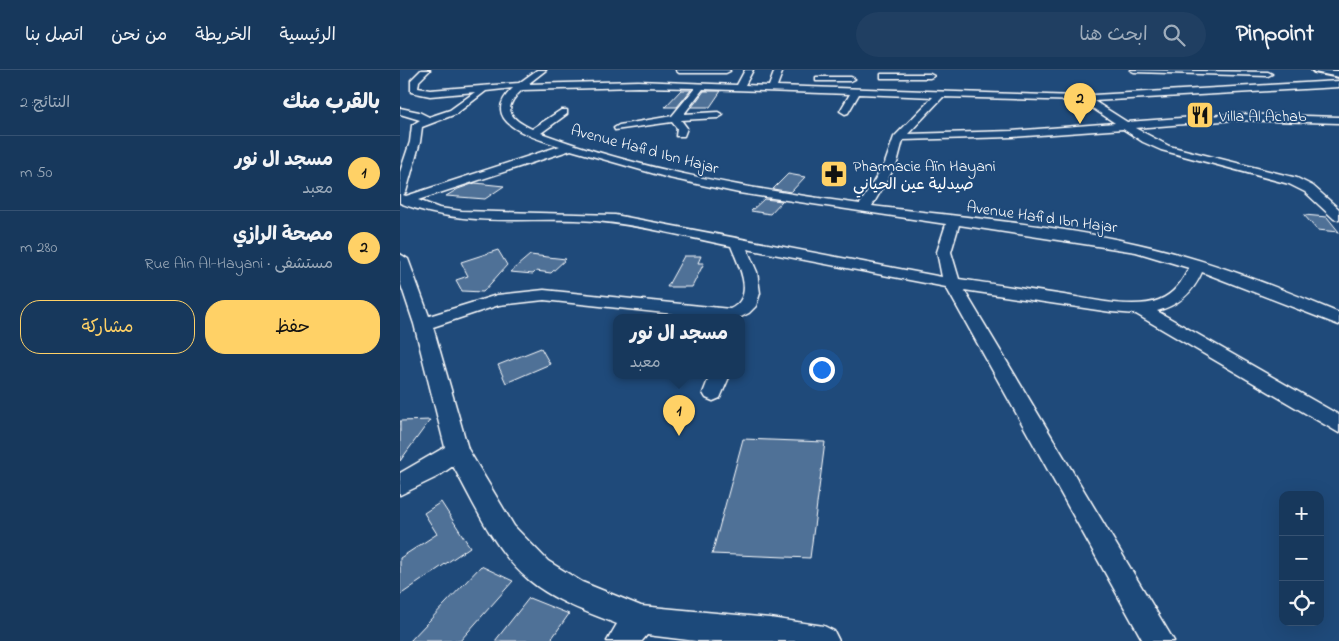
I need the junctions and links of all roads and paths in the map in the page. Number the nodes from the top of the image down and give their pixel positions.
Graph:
1 (426, 70) edge
2 (542, 70) edge
3 (679, 70) edge
4 (749, 70) edge
5 (779, 70) edge
6 (1134, 70) edge
7 (1247, 70) edge
8 (1321, 70) edge
9 (726, 71) edge
10 (881, 73) edge
11 (851, 74) edge
12 (1268, 74) junction
13 (1339, 74) edge
14 (930, 76) dead end
15 (660, 78) dead end
16 (1227, 78) dead end
17 (776, 79) junction
18 (785, 79) dead end
19 (813, 79) dead end
20 (1171, 81) dead end
21 (523, 84) junction
22 (1339, 84) edge
23 (566, 85) joint
24 (666, 85) junction
25 (689, 86) junction
26 (701, 86) junction
27 (1294, 86) junction
28 (739, 88) junction
29 (483, 89) junction
30 (772, 89) junction
31 (853, 92) junction
32 (430, 93) junction
33 (410, 94) dead end
34 (889, 94) junction
35 (939, 96) junction
36 (1086, 99) junction
37 (400, 111) edge
38 (564, 112) dead end
39 (845, 112) dead end
40 (718, 115) dead end
41 (675, 119) junction
42 (427, 120) junction
43 (1339, 120) edge
44 (1128, 127) junction
45 (619, 128) dead end
46 (533, 133) junction
47 (680, 134) dead end
48 (899, 136) junction
49 (571, 146) junction
50 (404, 164) edge
51 (402, 197) edge
52 (864, 208) junction
53 (1339, 216) edge
54 (952, 222) junction
55 (736, 242) junction
56 (400, 259) edge
57 (1198, 265) junction
58 (952, 284) junction
59 (1142, 310) junction
60 (708, 314) edge
61 (739, 314) edge
62 (1339, 319) edge
63 (423, 324) junction
64 (718, 379) edge
65 (713, 393) dead end
66 (1339, 425) edge
67 (457, 450) junction
68 (400, 484) edge
69 (641, 620) junction
70 (622, 641) edge
71 (824, 641) edge
72 (1159, 641) edge

1 - 32 street
2 - 21 street, Avenue Hafid Ibn Hajar
3 - 9 street
3 - 25 street
4 - 28 street
5 - 17 street
6 - 12 street
7 - 12 street
8 - 13 main road
10 - 14 street
10 - 34 street
11 - 19 street
11 - 31 street
12 - 27 street
15 - 24 street
16 - 20 street
17 - 18 street
17 - 30 street
21 - 23 street
21 - 29 street
21 - 46 street, Avenue Hafid Ibn Hajar
22 - 27 street
23 - 24 street
24 - 25 street
25 - 26 street
26 - 28 street
26 - 41 street
27 - 36 street
28 - 30 street
29 - 32 street
29 - 42 street
30 - 31 street
31 - 34 street
31 - 39 street
32 - 33 street
34 - 35 street
35 - 36 street
35 - 48 street
36 - 44 street
37 - 42 street
38 - 46 street
40 - 41 street
41 - 45 street
41 - 47 street
42 - 50 street
43 - 44 street
44 - 48 street
44 - 53 street
46 - 49 street, Avenue Hafid Ibn Hajar
48 - 52 street
49 - 51 street
49 - 52 street, Avenue Hafid Ibn Hajar
50 - 51 street
51 - 55 street
52 - 54 street, Avenue Hafid Ibn Hajar
54 - 57 street, Avenue Hafid Ibn Hajar
54 - 58 street
55 - 58 street
55 - 61 street
56 - 63 street
57 - 59 street
57 - 62 street, Avenue Hafid Ibn Hajar
58 - 59 street
58 - 72 street
59 - 66 street
60 - 63 street
63 - 67 street
64 - 65 street
67 - 68 street
67 - 69 street
69 - 70 street
69 - 71 street

